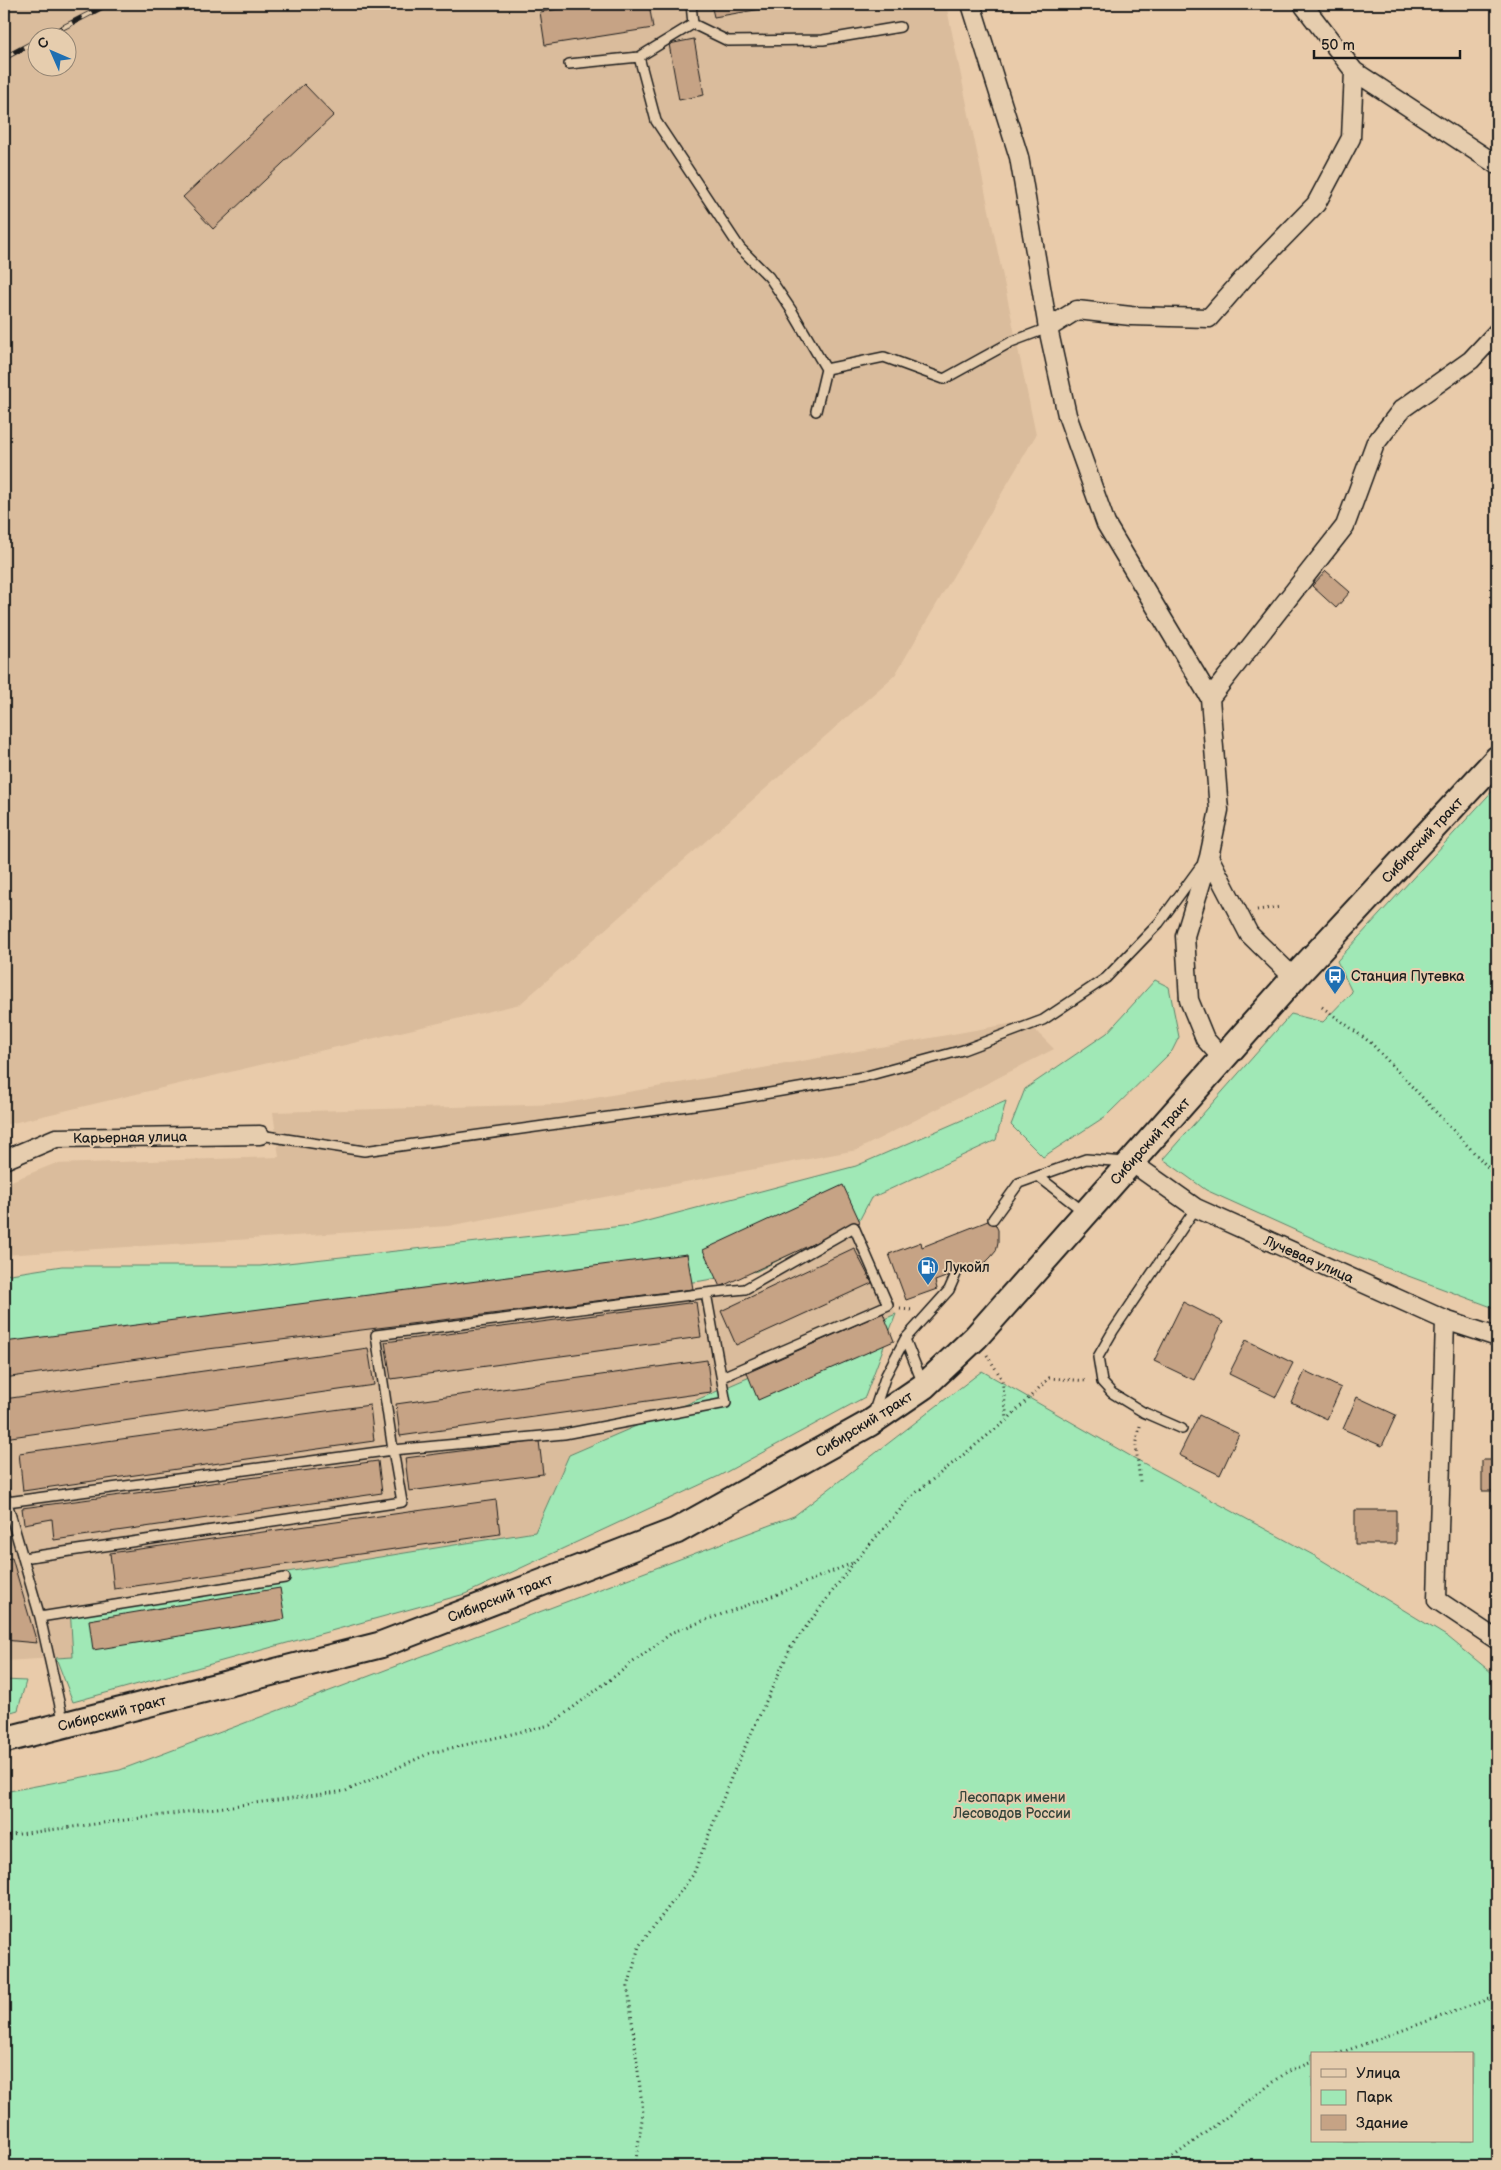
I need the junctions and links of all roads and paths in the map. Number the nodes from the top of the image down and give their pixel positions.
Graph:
1 (691, 4) edge
2 (971, 4) edge
3 (1304, 4) edge
4 (693, 24) junction
5 (900, 27) dead end
6 (639, 57) junction
7 (569, 64) dead end
8 (1354, 71) junction
9 (1497, 165) edge
10 (1048, 328) junction
11 (1497, 332) edge
12 (826, 369) junction
13 (816, 411) dead end
14 (1210, 698) junction
15 (1497, 759) edge
16 (1209, 857) junction
17 (1294, 978) junction
18 (1322, 1007) dead end
19 (1223, 1058) junction
20 (260, 1135) joint
21 (4, 1160) edge
22 (1131, 1162) junction
23 (1038, 1176) junction
24 (1497, 1177) edge
25 (1196, 1208) junction
26 (1086, 1213) junction
27 (993, 1219) dead end
28 (956, 1274) dead end
29 (706, 1293) junction
30 (888, 1305) junction
31 (934, 1305) junction
32 (1445, 1320) junction
33 (976, 1337) junction
34 (1497, 1337) edge
35 (905, 1339) junction
36 (722, 1377) junction
37 (1102, 1382) junction
38 (924, 1386) junction
39 (1143, 1412) junction
40 (1007, 1420) junction
41 (870, 1423) junction
42 (1182, 1429) dead end
43 (393, 1450) junction
44 (1140, 1482) dead end
45 (4, 1492) edge
46 (7, 1502) junction
47 (23, 1558) junction
48 (855, 1561) junction
49 (285, 1578) dead end
50 (40, 1617) junction
51 (1497, 1640) edge
52 (64, 1724) junction
53 (4, 1740) edge
54 (4, 1836) edge
55 (1497, 1996) edge
56 (1343, 2052) edge
57 (1311, 2062) edge
58 (635, 2166) edge
59 (1161, 2166) edge

1 - 4 lane
2 - 10 street
3 - 8 street
4 - 5 lane
4 - 6 lane
6 - 7 lane
6 - 12 lane
8 - 9 street
8 - 10 street
10 - 12 lane
10 - 14 street
11 - 14 street
12 - 13 lane
14 - 16 street
15 - 17 main road, Сибирский тракт
16 - 17 street
16 - 19 street
16 - 20 lane
17 - 19 main road, Сибирский тракт
18 - 24 path
19 - 22 main road, Сибирский тракт
20 - 21 street, Карьерная улица
22 - 23 lane
22 - 25 street, Лучевая улица
22 - 26 main road, Сибирский тракт
23 - 26 lane
23 - 27 lane
25 - 32 street, Лучевая улица
25 - 37 lane
26 - 33 main road, Сибирский тракт
28 - 31 lane
29 - 30 lane
29 - 36 lane
29 - 43 lane
30 - 31 path
30 - 36 lane
31 - 35 lane
32 - 34 street, Лучевая улица
32 - 51 street
33 - 38 main road, Сибирский тракт
33 - 40 path
35 - 38 lane
35 - 41 lane
36 - 43 lane
37 - 39 lane
37 - 40 path
38 - 41 main road, Сибирский тракт
39 - 42 lane
39 - 44 path
40 - 48 path
41 - 52 main road, Сибирский тракт
43 - 46 lane
43 - 47 lane
45 - 46 lane
46 - 47 lane
47 - 50 lane
48 - 54 path
48 - 58 path
49 - 50 lane
50 - 52 lane
52 - 53 main road, Сибирский тракт
55 - 56 path
57 - 59 path

